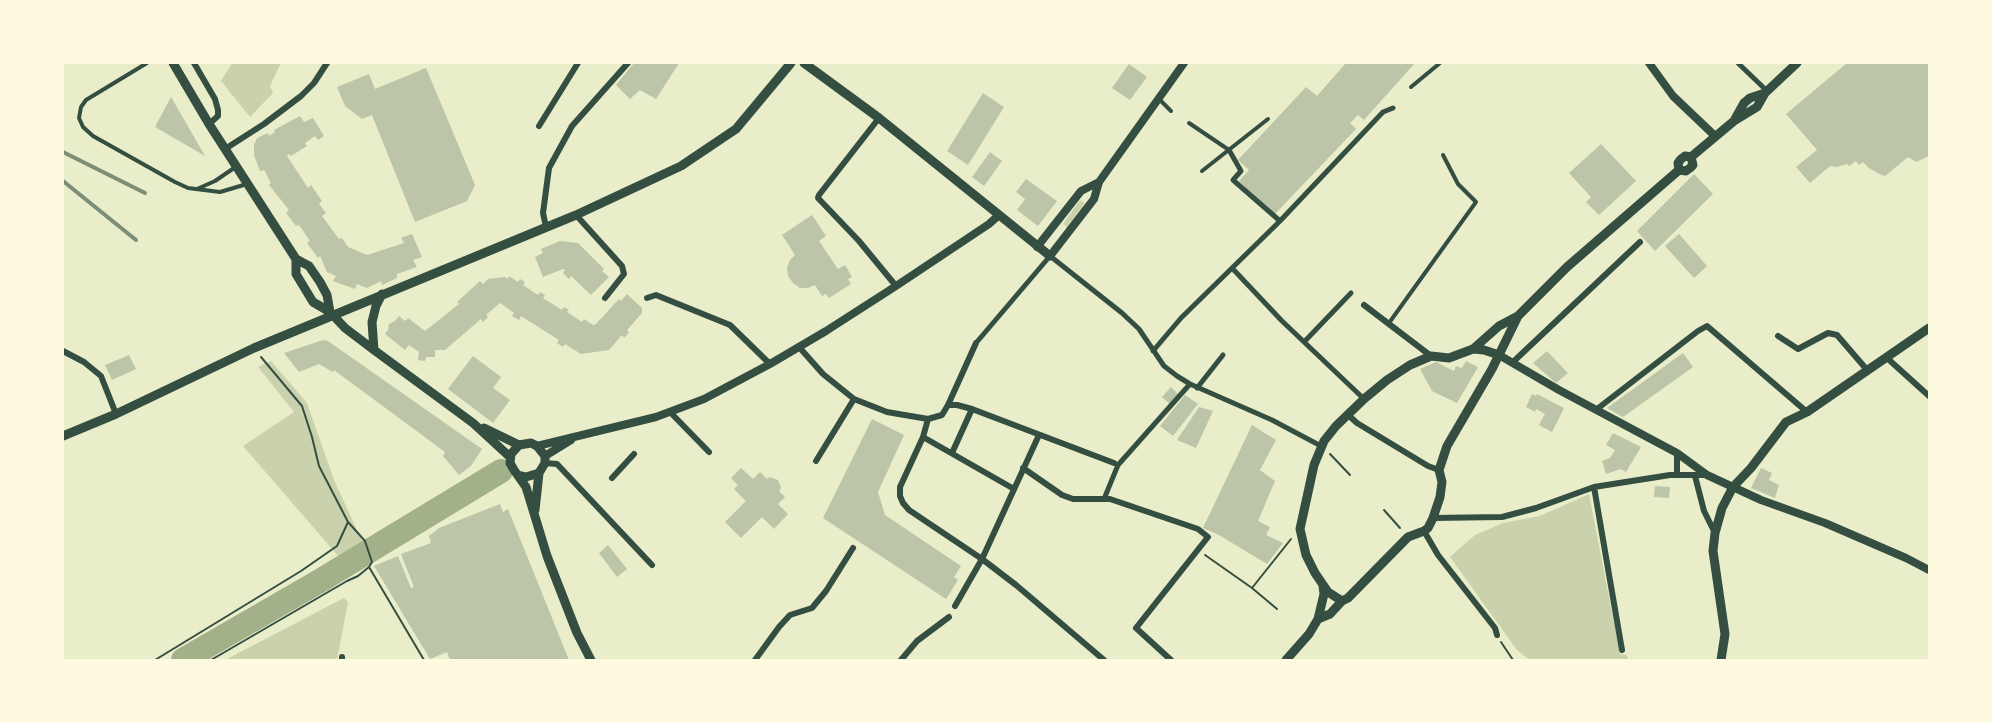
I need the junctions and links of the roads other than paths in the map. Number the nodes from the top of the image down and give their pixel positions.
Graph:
1 (147, 63) edge
2 (174, 63) edge
3 (194, 63) edge
4 (327, 63) edge
5 (578, 63) edge
6 (628, 63) edge
7 (791, 63) edge
8 (804, 63) edge
9 (1184, 63) edge
10 (1440, 63) edge
11 (1649, 63) edge
12 (1738, 63) edge
13 (1797, 63) edge
14 (1411, 87) dead end
15 (1766, 92) junction
16 (1159, 99) junction
17 (1393, 108) dead end
18 (1171, 111) dead end
19 (879, 118) junction
20 (1268, 119) dead end
21 (1189, 123) dead end
22 (209, 124) junction
23 (539, 126) dead end
24 (1715, 136) junction
25 (225, 149) junction
26 (1229, 150) junction
27 (1443, 155) dead end
28 (237, 166) junction
29 (1202, 171) dead end
30 (1099, 182) junction
31 (248, 183) junction
32 (196, 189) junction
33 (576, 215) junction
34 (999, 215) junction
35 (1280, 221) junction
36 (546, 227) junction
37 (1640, 242) dead end
38 (1037, 247) junction
39 (1050, 256) junction
40 (296, 260) junction
41 (1232, 268) junction
42 (896, 286) junction
43 (1351, 293) dead end
44 (382, 294) junction
45 (605, 298) dead end
46 (647, 298) dead end
47 (1364, 305) dead end
48 (331, 313) junction
49 (1521, 313) junction
50 (1389, 323) junction
51 (1929, 328) edge
52 (1778, 336) dead end
53 (1304, 342) junction
54 (976, 343) joint
55 (799, 347) junction
56 (1473, 349) junction
57 (374, 350) junction
58 (63, 351) edge
59 (1153, 351) junction
60 (1223, 355) dead end
61 (1499, 355) junction
62 (1431, 356) junction
63 (1887, 358) junction
64 (1513, 362) junction
65 (770, 364) junction
66 (1868, 371) junction
67 (1190, 384) junction
68 (1197, 388) junction
69 (1929, 396) edge
70 (854, 399) junction
71 (1364, 399) junction
72 (948, 405) junction
73 (972, 409) junction
74 (1597, 409) junction
75 (670, 412) junction
76 (1807, 412) junction
77 (116, 414) junction
78 (1347, 414) junction
79 (927, 419) junction
80 (473, 423) junction
81 (582, 434) junction
82 (1039, 435) junction
83 (63, 436) edge
84 (923, 437) junction
85 (519, 445) junction
86 (537, 446) junction
87 (1321, 446) junction
88 (709, 452) dead end
89 (952, 453) junction
90 (1677, 453) junction
91 (634, 454) dead end
92 (510, 457) junction
93 (545, 460) junction
94 (816, 461) dead end
95 (1116, 464) junction
96 (1023, 468) junction
97 (1439, 470) junction
98 (539, 473) junction
99 (518, 475) junction
100 (1677, 475) junction
101 (1707, 475) junction
102 (1695, 476) junction
103 (612, 478) dead end
104 (1594, 487) junction
105 (1733, 487) junction
106 (1014, 489) junction
107 (1104, 499) junction
108 (534, 512) junction
109 (1433, 519) junction
110 (1424, 531) junction
111 (1715, 533) junction
112 (853, 548) dead end
113 (982, 559) junction
114 (652, 565) dead end
115 (1929, 570) edge
116 (1323, 586) junction
117 (1342, 601) junction
118 (955, 606) dead end
119 (949, 617) dead end
120 (1318, 619) junction
121 (1496, 632) dead end
122 (1622, 650) dead end
123 (591, 660) edge
124 (755, 660) edge
125 (901, 660) edge
126 (1104, 660) edge
127 (1171, 660) edge
128 (1286, 660) edge
129 (1720, 660) edge

1 - 32 lane
2 - 22 main road
3 - 22 street
4 - 25 street
5 - 23 street
6 - 36 street
7 - 33 main road
8 - 19 main road
9 - 16 street
10 - 14 lane
11 - 24 street
12 - 15 street
13 - 15 main road
15 - 24 main road
16 - 18 lane
16 - 30 street
17 - 35 street
19 - 34 main road
19 - 42 street
20 - 26 lane
21 - 26 lane
22 - 25 main road
24 - 49 main road
25 - 28 main road
26 - 29 lane
26 - 35 street
27 - 50 lane
28 - 31 main road
28 - 32 lane
30 - 38 street
30 - 39 street
31 - 32 lane
31 - 40 main road
33 - 36 main road
33 - 45 street
34 - 38 main road
34 - 42 street
35 - 41 street
36 - 44 main road
37 - 64 street
38 - 39 main road
39 - 54 street
39 - 59 street
40 - 48 main road
40 - 48 main road
41 - 53 street
41 - 59 street
42 - 55 street
43 - 53 street
44 - 48 main road
44 - 57 main road
46 - 65 street
47 - 50 street
48 - 57 main road
48 - 77 main road
49 - 56 main road
49 - 61 main road
50 - 62 street
51 - 63 main road
52 - 66 street
53 - 71 street
54 - 72 street
55 - 65 street
55 - 70 street
56 - 61 main road
56 - 62 main road
57 - 80 main road
58 - 77 street
59 - 67 street
60 - 68 street
61 - 64 street
61 - 97 main road
62 - 71 main road
63 - 66 main road
63 - 69 street
64 - 74 street
65 - 75 street
66 - 76 main road
67 - 68 street
67 - 95 street
68 - 87 street
70 - 79 street
70 - 94 street
71 - 78 main road
72 - 73 street
72 - 79 street
73 - 82 street
73 - 89 street
74 - 76 street
74 - 90 street
75 - 81 street
75 - 88 street
76 - 105 main road
77 - 83 main road
78 - 87 main road
78 - 97 street
79 - 84 street
80 - 85 main road
80 - 92 main road
81 - 86 street
81 - 93 street
82 - 95 street
82 - 96 street
84 - 89 street
84 - 113 street
85 - 86 main road
85 - 92 main road
86 - 93 main road
87 - 116 main road
89 - 106 street
90 - 100 street
90 - 101 street
91 - 103 street
92 - 99 main road
93 - 98 main road
93 - 114 street
95 - 107 street
96 - 106 street
96 - 107 street
97 - 109 main road
98 - 99 main road
98 - 108 main road
99 - 108 main road
100 - 102 street
100 - 104 street
101 - 102 street
101 - 105 street
102 - 111 street
104 - 109 street
104 - 122 street
105 - 111 main road
105 - 115 street
106 - 113 street
107 - 127 street
108 - 123 main road
109 - 110 main road
110 - 117 main road
110 - 121 street
111 - 129 main road
112 - 124 street
113 - 118 street
113 - 126 street
116 - 117 main road
116 - 120 main road
117 - 120 main road
119 - 125 street
120 - 128 main road

